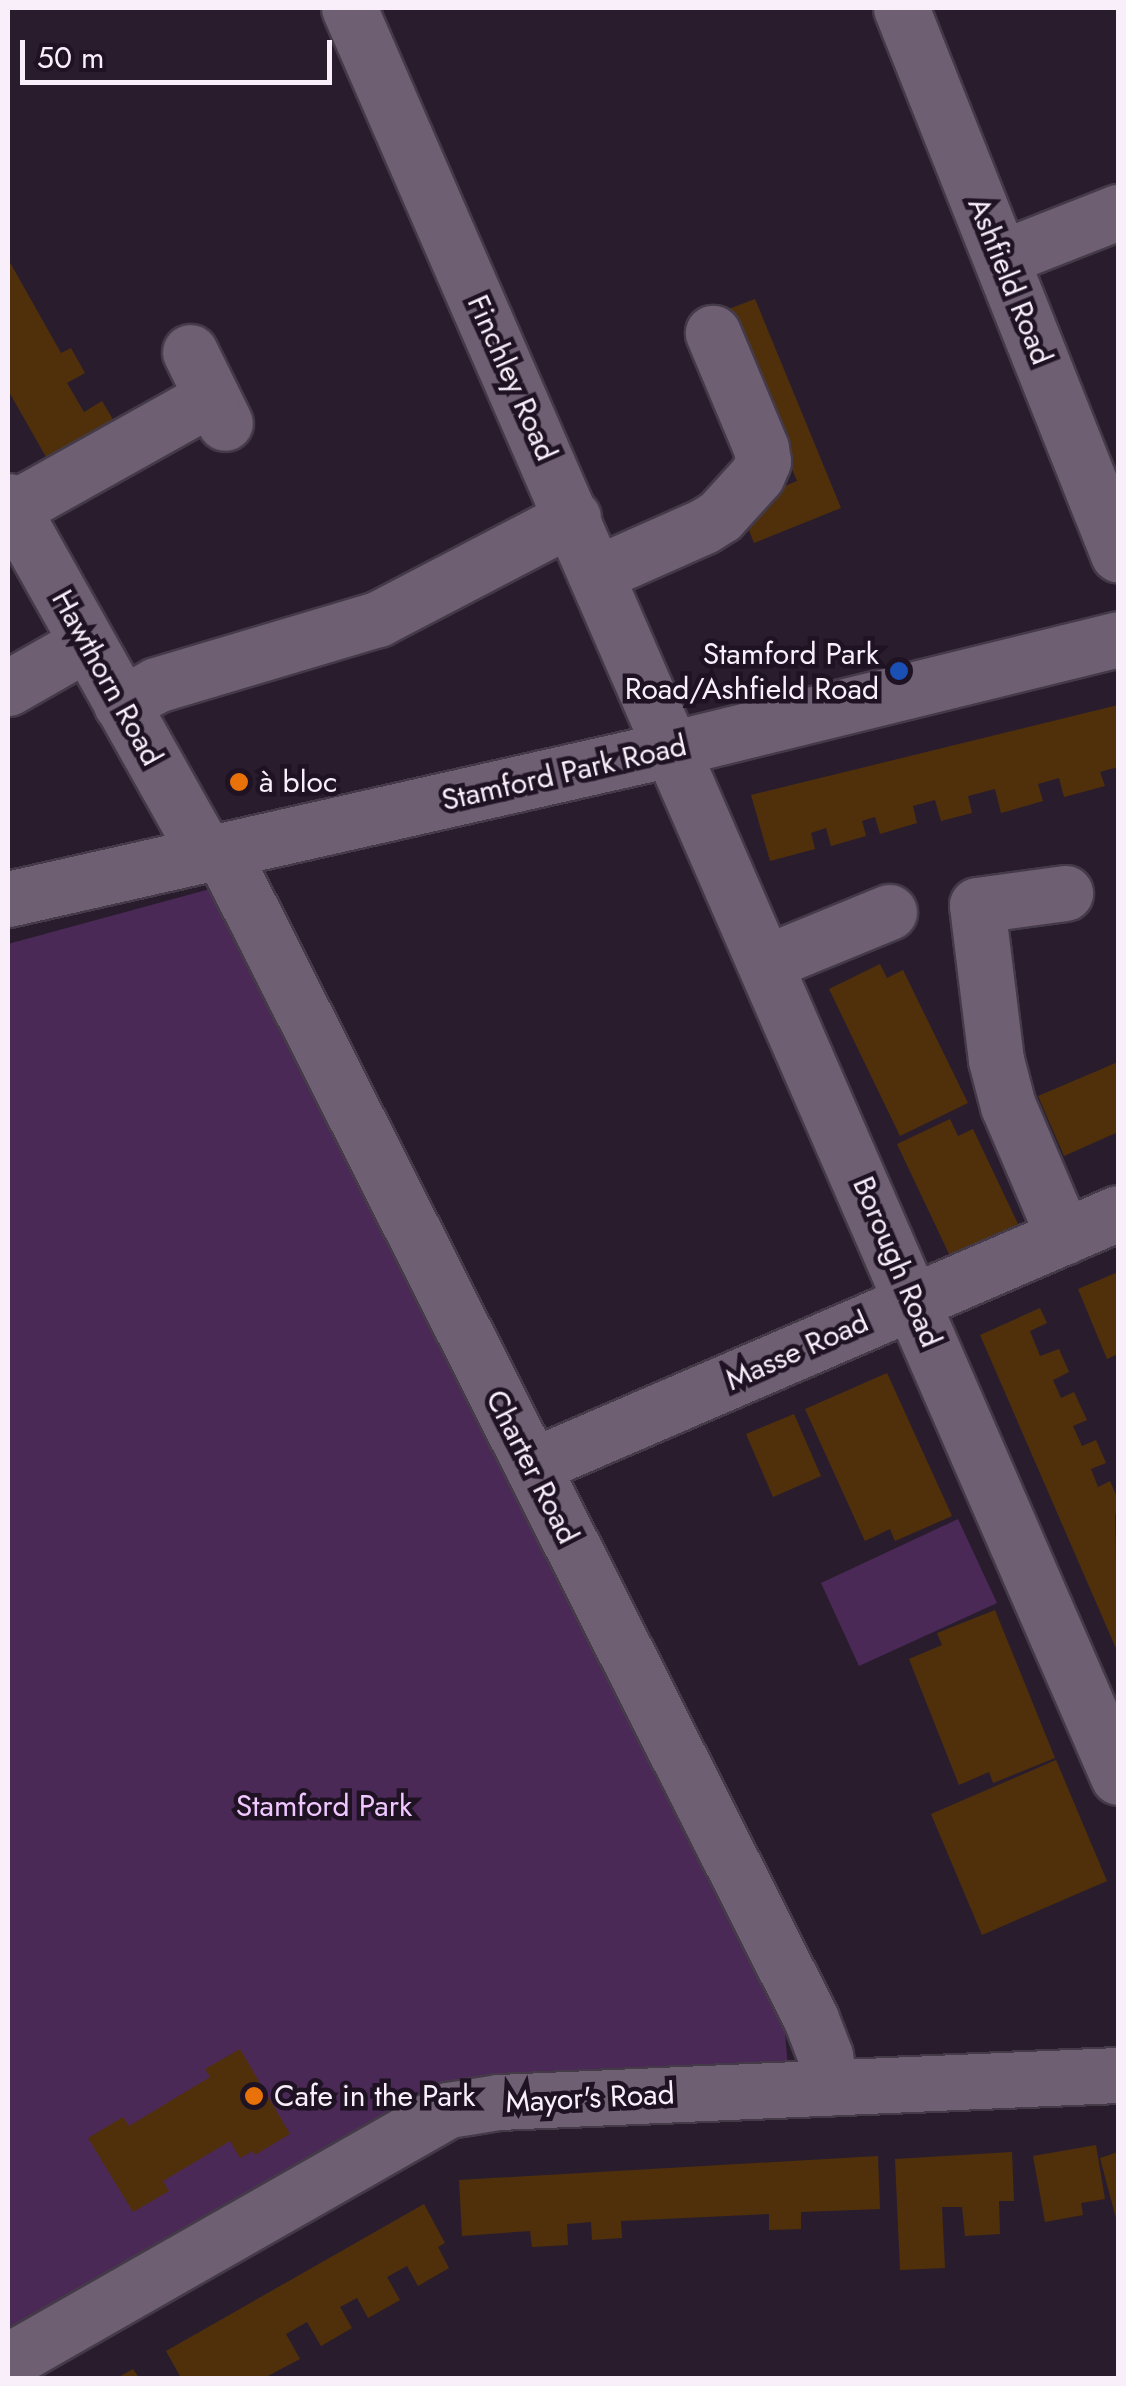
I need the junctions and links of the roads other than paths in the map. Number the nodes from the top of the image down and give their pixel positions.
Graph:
1 (349, 8) edge
2 (901, 8) edge
3 (1118, 212) edge
4 (1001, 258) junction
5 (713, 333) dead end
6 (209, 391) dead end
7 (10, 505) edge
8 (573, 517) junction
9 (1113, 521) edge
10 (598, 573) junction
11 (1118, 639) edge
12 (87, 643) junction
13 (8, 688) edge
14 (122, 704) junction
15 (675, 748) junction
16 (214, 852) junction
17 (1065, 893) dead end
18 (8, 899) edge
19 (889, 912) dead end
20 (766, 962) junction
21 (1118, 1214) edge
22 (1064, 1237) junction
23 (914, 1300) junction
24 (532, 1466) junction
25 (1118, 1777) edge
26 (1118, 2075) edge
27 (830, 2088) junction
28 (8, 2361) edge

1 - 8 street, Finchley Road
2 - 4 street, Ashfield Road
3 - 4 street
4 - 9 street, Ashfield Road
5 - 10 street
6 - 7 street
7 - 12 street, Hawthorn Road
8 - 10 street, Finchley Road
8 - 14 street
10 - 15 street, Finchley Road
11 - 15 street, Stamford Park Road
12 - 13 street
12 - 14 street, Hawthorn Road
14 - 16 street, Hawthorn Road
15 - 16 street, Stamford Park Road
15 - 20 street, Borough Road
16 - 18 street, Stamford Park Road
16 - 24 street, Charter Road
17 - 22 street
19 - 20 street
20 - 23 street, Borough Road
21 - 22 street, Masse Road
22 - 23 street, Masse Road
23 - 24 street, Masse Road
23 - 25 street, Borough Road
24 - 27 street, Charter Road
26 - 27 street, Mayor's Road
27 - 28 street, Mayor's Road

